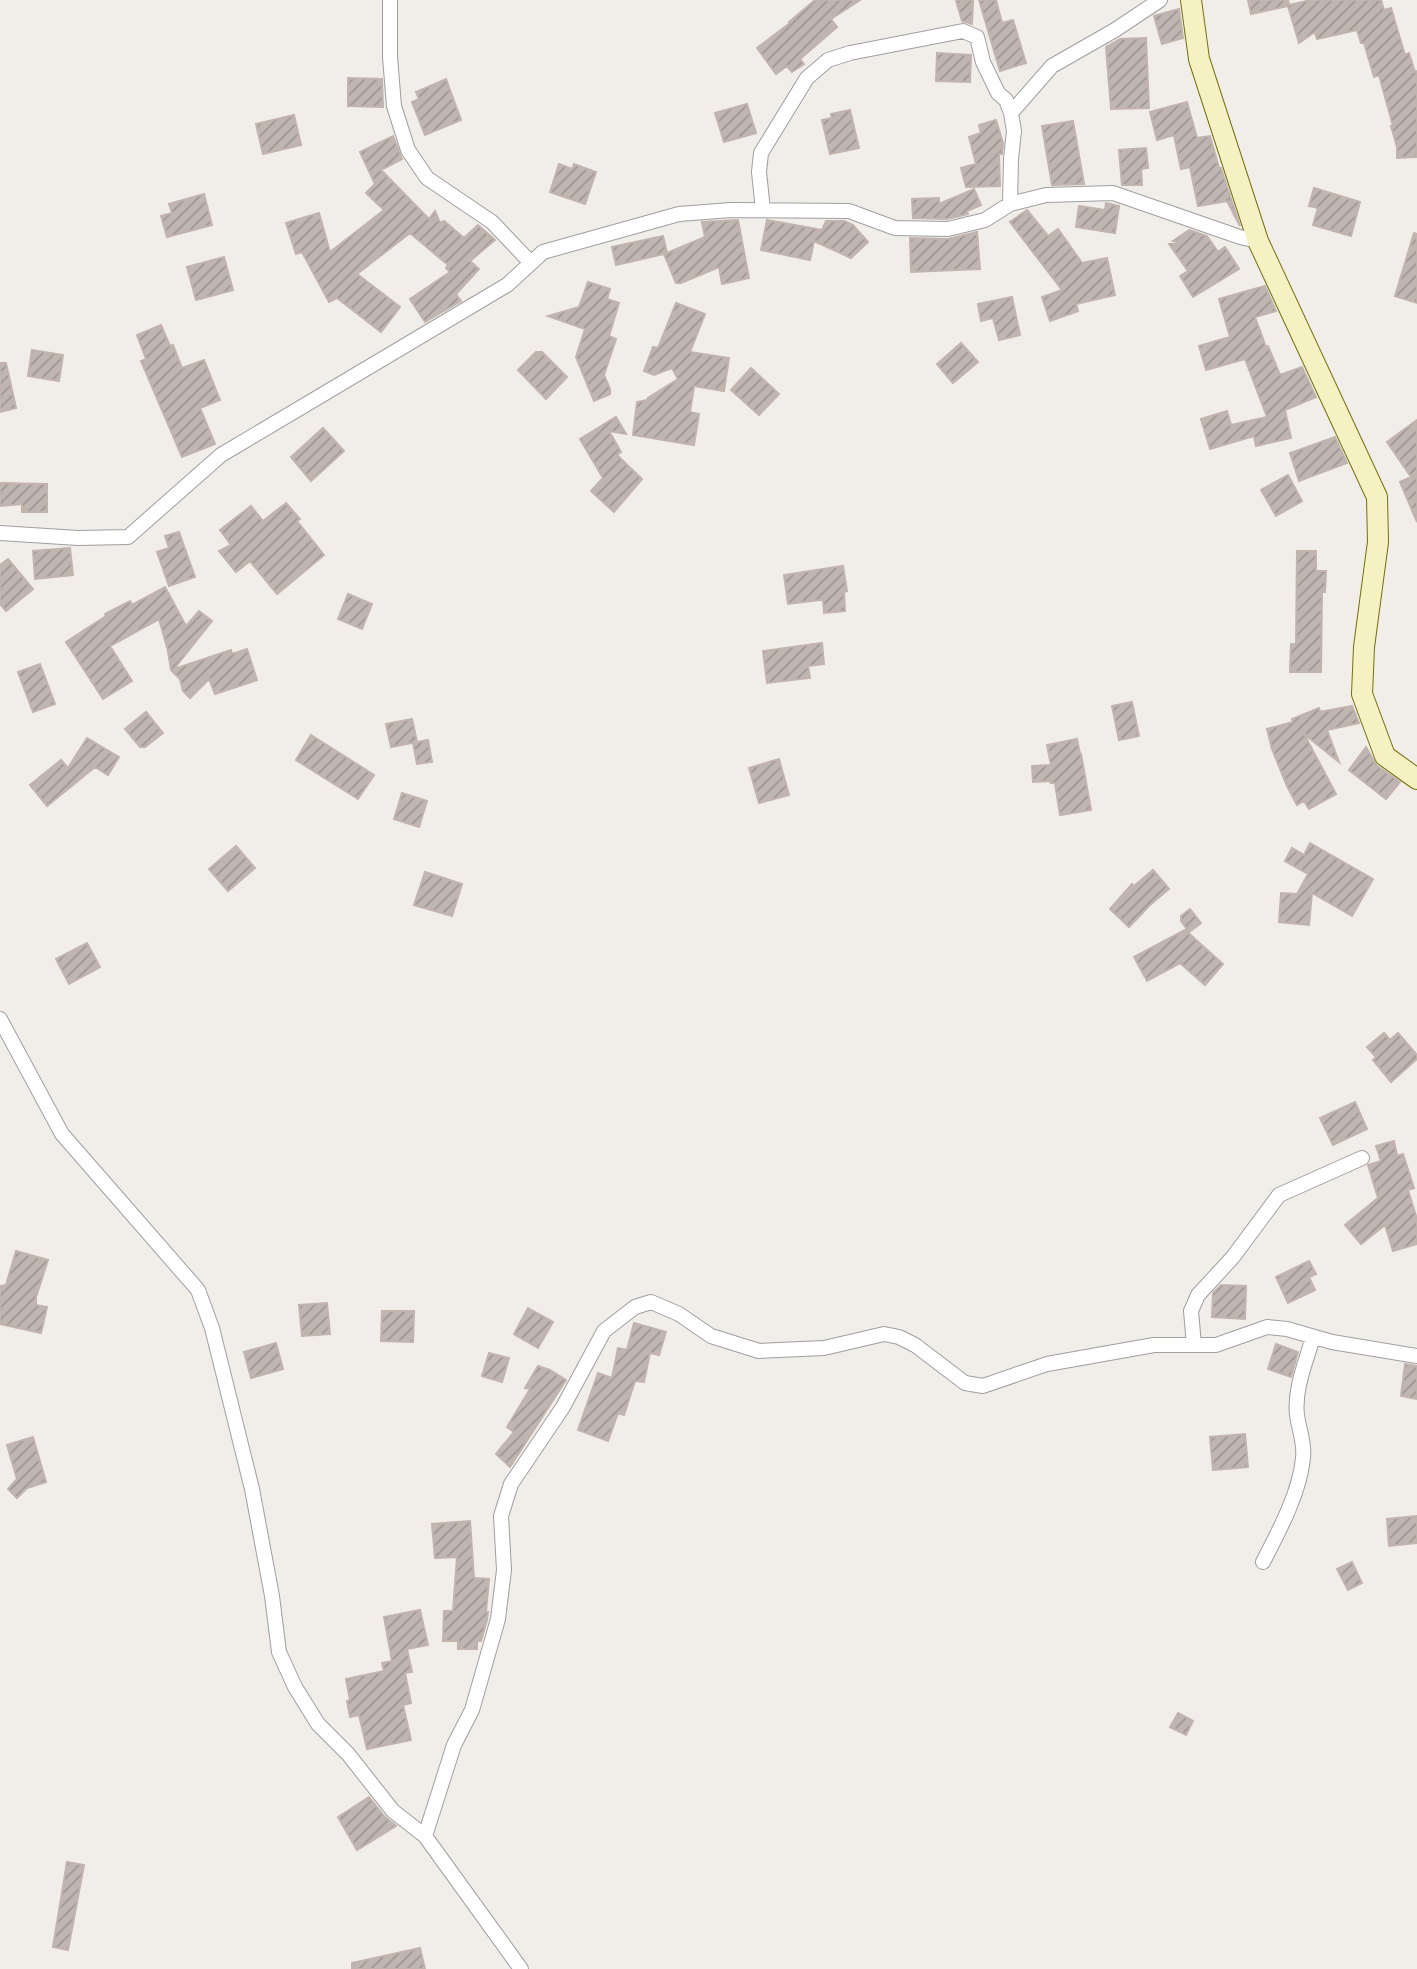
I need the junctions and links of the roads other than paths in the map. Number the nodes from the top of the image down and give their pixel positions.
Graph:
1 (390, 0) edge
2 (1160, 0) edge
3 (1191, 0) edge
4 (1011, 113) junction
5 (1010, 204) junction
6 (763, 210) junction
7 (1258, 241) junction
8 (531, 263) junction
9 (0, 533) edge
10 (1417, 779) edge
11 (0, 1019) edge
12 (1362, 1158) dead end
13 (1313, 1337) junction
14 (1194, 1345) junction
15 (1417, 1356) edge
16 (1263, 1562) dead end
17 (425, 1836) junction
18 (521, 1969) edge

1 - 8 street
2 - 4 street
3 - 7 street
4 - 5 street
4 - 6 street
5 - 6 street
5 - 7 street
6 - 8 street
7 - 10 street
8 - 9 street
11 - 17 street
12 - 14 street
13 - 14 street
13 - 15 street
13 - 16 street
14 - 17 street
17 - 18 street

